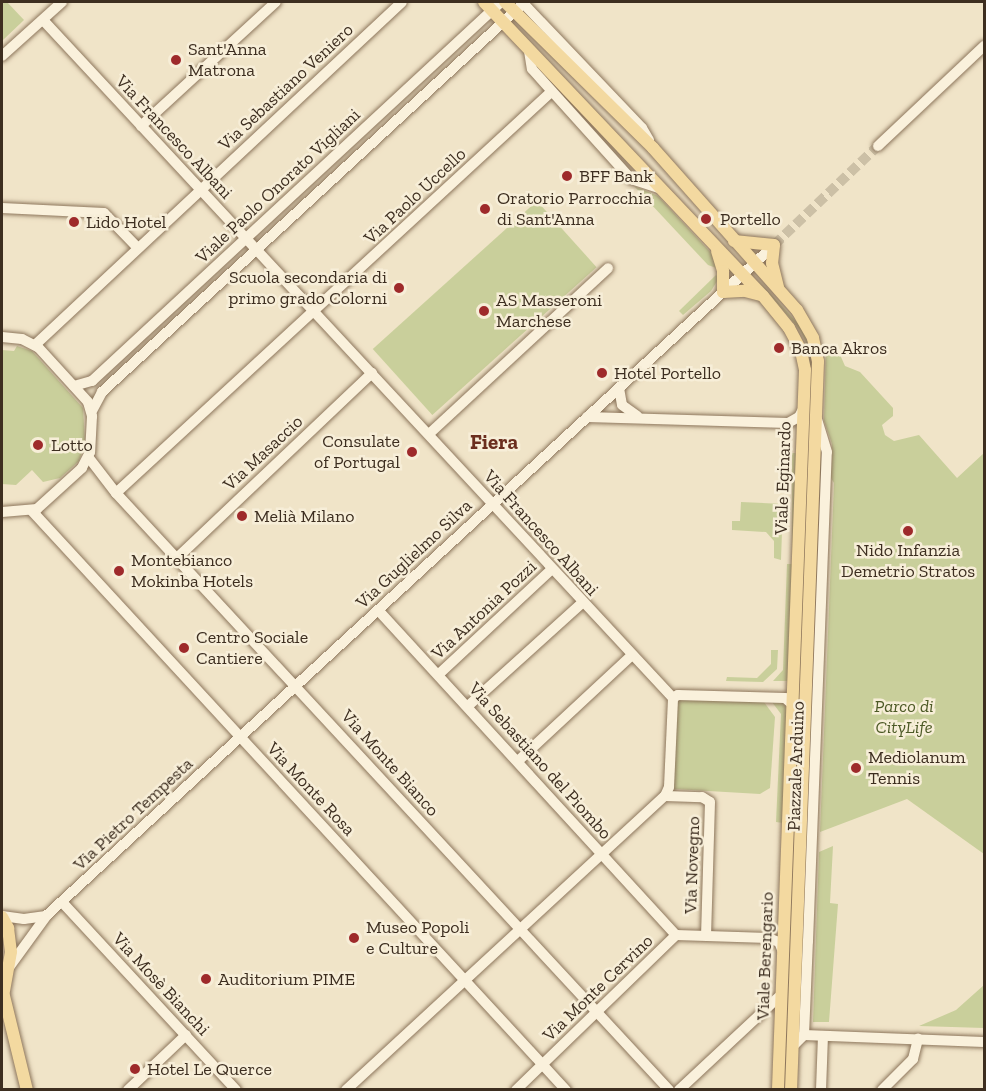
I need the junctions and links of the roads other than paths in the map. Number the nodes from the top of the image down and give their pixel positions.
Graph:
1 (62, 2) edge
2 (276, 2) edge
3 (402, 2) edge
4 (503, 2) edge
5 (521, 4) edge
6 (488, 6) edge
7 (43, 20) junction
8 (503, 22) junction
9 (984, 46) edge
10 (529, 51) junction
11 (2, 56) edge
12 (551, 92) junction
13 (141, 126) junction
14 (879, 146) tunnel mouth
15 (200, 189) junction
16 (662, 189) junction
17 (2, 208) edge
18 (246, 239) junction
19 (734, 241) junction
20 (774, 245) junction
21 (137, 247) junction
22 (716, 247) junction
23 (258, 251) junction
24 (754, 263) junction
25 (608, 268) dead end
26 (742, 274) junction
27 (723, 292) junction
28 (763, 296) junction
29 (784, 296) junction
30 (314, 311) junction
31 (2, 338) edge
32 (35, 345) junction
33 (372, 373) junction
34 (74, 386) junction
35 (619, 388) junction
36 (804, 407) junction
37 (92, 411) junction
38 (587, 417) junction
39 (640, 417) junction
40 (429, 434) junction
41 (89, 458) junction
42 (116, 494) junction
43 (493, 504) junction
44 (32, 511) junction
45 (2, 512) edge
46 (800, 512) junction
47 (177, 558) junction
48 (552, 569) junction
49 (582, 603) junction
50 (378, 610) junction
51 (631, 656) junction
52 (813, 657) junction
53 (439, 674) junction
54 (297, 685) junction
55 (817, 689) joint
56 (673, 698) junction
57 (792, 705) junction
58 (468, 706) junction
59 (241, 737) junction
60 (518, 761) junction
61 (802, 782) junction
62 (665, 796) junction
63 (788, 825) joint
64 (801, 825) joint
65 (603, 854) junction
66 (62, 902) junction
67 (47, 915) junction
68 (2, 916) edge
69 (520, 930) junction
70 (676, 935) junction
71 (706, 935) junction
72 (783, 952) junction
73 (10, 966) junction
74 (466, 979) junction
75 (781, 994) junction
76 (3, 999) edge
77 (597, 1014) junction
78 (186, 1035) junction
79 (804, 1035) junction
80 (823, 1036) junction
81 (918, 1039) junction
82 (984, 1042) edge
83 (793, 1046) junction
84 (543, 1064) junction
85 (27, 1089) edge
86 (129, 1089) edge
87 (234, 1089) edge
88 (346, 1089) edge
89 (516, 1089) edge
90 (566, 1089) edge
91 (669, 1089) edge
92 (679, 1089) edge
93 (778, 1089) edge
94 (791, 1089) edge
95 (821, 1089) edge
96 (882, 1089) edge

1 - 7 street
2 - 13 street
3 - 15 street, Via Sebastiano Veniero
4 - 5 main road, Viale Eginardo
4 - 6 street, Viale Paolo Onorato Vigliani
5 - 8 street, Viale Paolo Onorato Vigliani
5 - 19 main road, Viale Eginardo
6 - 8 main road, Viale Eginardo
6 - 18 street, Viale Paolo Onorato Vigliani
7 - 11 street
7 - 13 street, Via Francesco Albani
8 - 10 main road, Viale Eginardo
8 - 23 street, Viale Paolo Onorato Vigliani
9 - 14 street
10 - 12 street
10 - 16 main road, Viale Eginardo
12 - 16 street
12 - 30 street, Via Paolo Uccello
13 - 15 street, Via Francesco Albani
15 - 18 street, Via Francesco Albani
15 - 21 street, Via Sebastiano Veniero
16 - 22 main road, Viale Eginardo
17 - 21 street
18 - 23 street, Via Francesco Albani
18 - 34 street, Viale Paolo Onorato Vigliani
19 - 20 main road
19 - 24 main road, Viale Eginardo
20 - 24 street, Via Guglielmo Silva
20 - 29 main road
21 - 32 street, Via Sebastiano Veniero
22 - 26 main road, Viale Eginardo
22 - 27 main road
23 - 30 street, Via Francesco Albani
23 - 37 street, Viale Paolo Onorato Vigliani
24 - 26 street, Via Guglielmo Silva
24 - 29 main road, Viale Eginardo
25 - 40 street
26 - 27 street, Via Guglielmo Silva
26 - 28 main road, Viale Eginardo
27 - 28 main road
27 - 35 street, Via Guglielmo Silva
28 - 36 main road, Viale Eginardo
29 - 52 main road, Viale Eginardo
30 - 33 street, Via Francesco Albani
30 - 42 street, Via Paolo Uccello
31 - 32 street
32 - 34 street
33 - 40 street, Via Francesco Albani
33 - 47 street, Via Masaccio
34 - 37 street
35 - 38 street, Via Guglielmo Silva
35 - 39 street
36 - 39 street
36 - 46 main road, Viale Eginardo
37 - 41 street
38 - 39 street
38 - 43 street, Via Guglielmo Silva
40 - 43 street, Via Francesco Albani
41 - 42 street, Via Monte Bianco
41 - 44 street
42 - 47 street, Via Monte Bianco
43 - 48 street, Via Francesco Albani
43 - 50 street, Via Guglielmo Silva
44 - 45 street
44 - 59 street, Via Monte Rosa
46 - 52 main road
46 - 57 main road, Viale Eginardo
47 - 54 street, Via Monte Bianco
48 - 49 street, Via Francesco Albani
48 - 53 street, Via Antonia Pozzi
49 - 51 street, Via Francesco Albani
49 - 58 street
50 - 53 street, Via Sebastiano del Piombo
50 - 54 street, Via Guglielmo Silva
51 - 56 street, Via Francesco Albani
51 - 60 street
52 - 55 street, Viale Eginardo
52 - 61 main road, Viale Eginardo
53 - 58 street, Via Sebastiano del Piombo
54 - 59 street, Via Guglielmo Silva
54 - 69 street, Via Monte Bianco
55 - 79 street, Piazzale Arduino
56 - 57 street, Piazzale Arduino
56 - 62 street
57 - 61 main road
57 - 63 main road, Piazzale Arduino
58 - 60 street, Via Sebastiano del Piombo
59 - 66 street, Via Pietro Tempesta
59 - 74 street, Via Monte Rosa
60 - 65 street, Via Sebastiano del Piombo
61 - 64 main road, Piazzale Arduino
62 - 65 street
62 - 71 street, Via Novegno
63 - 72 main road, Viale Berengario
64 - 83 main road, Viale Berengario
65 - 69 street
65 - 70 street, Via Sebastiano del Piombo
66 - 67 street, Via Pietro Tempesta
66 - 78 street, Via Mosè Bianchi
67 - 68 street
67 - 73 street, Via Pietro Tempesta
68 - 73 main road
69 - 74 street
69 - 77 street, Via Monte Bianco
70 - 71 street
70 - 77 street, Via Monte Cervino
71 - 72 street
72 - 75 main road, Viale Berengario
73 - 76 main road
74 - 84 street, Via Monte Rosa
74 - 88 street
75 - 92 street
75 - 93 main road, Viale Berengario
76 - 85 main road
77 - 84 street, Via Monte Cervino
77 - 91 street, Via Monte Bianco
78 - 86 street
78 - 87 street, Via Mosè Bianchi
79 - 80 street
79 - 83 street
80 - 81 street
80 - 95 street
81 - 82 street
81 - 96 street
83 - 94 main road, Viale Berengario
84 - 89 street, Via Monte Cervino
84 - 90 street, Via Monte Rosa

